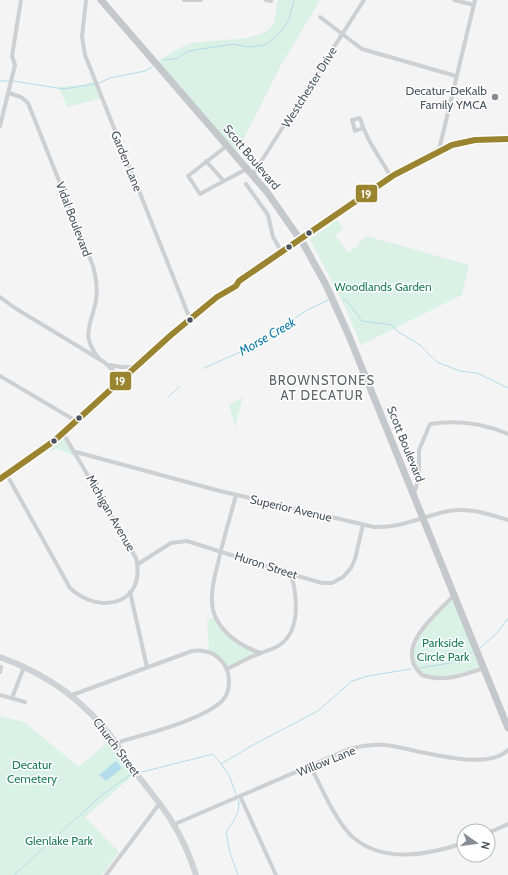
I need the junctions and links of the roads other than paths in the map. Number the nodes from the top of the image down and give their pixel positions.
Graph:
1 (21, 0) edge
2 (86, 0) edge
3 (101, 0) edge
4 (184, 0) edge
5 (201, 0) edge
6 (266, 0) edge
7 (364, 0) edge
8 (454, 0) edge
9 (476, 0) edge
10 (271, 2) dead end
11 (474, 5) junction
12 (320, 17) dead end
13 (342, 33) junction
14 (456, 76) junction
15 (9, 94) junction
16 (0, 126) edge
17 (363, 128) dead end
18 (506, 139) edge
19 (228, 145) junction
20 (439, 150) junction
21 (206, 161) junction
22 (248, 168) junction
23 (254, 174) junction
24 (391, 177) junction
25 (223, 180) junction
26 (246, 184) dead end
27 (299, 239) junction
28 (281, 251) junction
29 (0, 298) edge
30 (190, 319) junction
31 (99, 359) junction
32 (104, 362) junction
33 (135, 367) junction
34 (1, 378) edge
35 (114, 386) junction
36 (76, 421) junction
37 (63, 432) junction
38 (508, 434) edge
39 (76, 452) junction
40 (7, 475) junction
41 (0, 479) edge
42 (414, 494) junction
43 (236, 495) junction
44 (424, 518) junction
45 (508, 520) edge
46 (363, 525) junction
47 (221, 551) junction
48 (138, 564) junction
49 (291, 574) junction
50 (130, 592) junction
51 (454, 594) junction
52 (261, 653) junction
53 (2, 659) edge
54 (1, 667) dead end
55 (24, 667) junction
56 (147, 667) junction
57 (484, 668) junction
58 (227, 669) junction
59 (0, 672) edge
60 (0, 695) edge
61 (72, 695) junction
62 (12, 698) junction
63 (25, 702) dead end
64 (508, 728) edge
65 (116, 743) junction
66 (508, 750) edge
67 (311, 767) junction
68 (240, 796) junction
69 (160, 803) junction
70 (175, 824) junction
71 (508, 824) edge
72 (496, 829) edge
73 (456, 845) edge
74 (106, 875) edge
75 (196, 875) edge
76 (276, 875) edge

1 - 15 street
2 - 30 street, Garden Lane
3 - 19 highway, Scott Boulevard
4 - 5 street
6 - 10 street
7 - 13 street, Westchester Drive
8 - 11 street
9 - 11 street
11 - 14 street
12 - 13 street
13 - 14 street
13 - 23 street, Westchester Drive
14 - 20 street
15 - 16 street
15 - 31 street, Vidal Boulevard
17 - 24 street
18 - 20 main road
19 - 21 street
19 - 22 highway, Scott Boulevard
20 - 24 main road
21 - 25 street
21 - 25 street
22 - 23 highway, Scott Boulevard
22 - 25 street
23 - 27 highway, Scott Boulevard
24 - 27 main road
26 - 28 street
27 - 28 main road
27 - 42 highway, Scott Boulevard
28 - 30 main road
29 - 31 street
30 - 33 main road
31 - 32 street
32 - 33 street
32 - 35 street
33 - 35 main road
34 - 36 street
35 - 36 main road
36 - 37 main road
37 - 39 street, Michigan Avenue
37 - 40 main road
38 - 42 street
39 - 43 street, Superior Avenue
39 - 48 street, Michigan Avenue
40 - 41 main road
40 - 50 street
42 - 44 highway, Scott Boulevard
43 - 46 street, Superior Avenue
43 - 47 street
44 - 45 street, Superior Avenue
44 - 46 street, Superior Avenue
44 - 51 highway, Scott Boulevard
46 - 49 street, Huron Street
47 - 48 street, Huron Street
47 - 49 street, Huron Street
47 - 52 street
48 - 50 street, Michigan Avenue
49 - 52 street
50 - 56 street
51 - 57 highway, Scott Boulevard
51 - 57 street
52 - 58 street
53 - 55 main road, Church Street
54 - 59 street
55 - 61 main road, Church Street
55 - 62 street
56 - 58 street
56 - 61 street
57 - 64 highway, Scott Boulevard
58 - 65 street
60 - 62 street
61 - 65 main road, Church Street
62 - 63 street
65 - 69 main road, Church Street
66 - 67 street, Willow Lane
67 - 68 street, Willow Lane
67 - 73 street
68 - 70 street, Willow Lane
68 - 76 street
69 - 70 main road, Church Street
69 - 74 street
70 - 75 main road, Church Street
71 - 72 street

